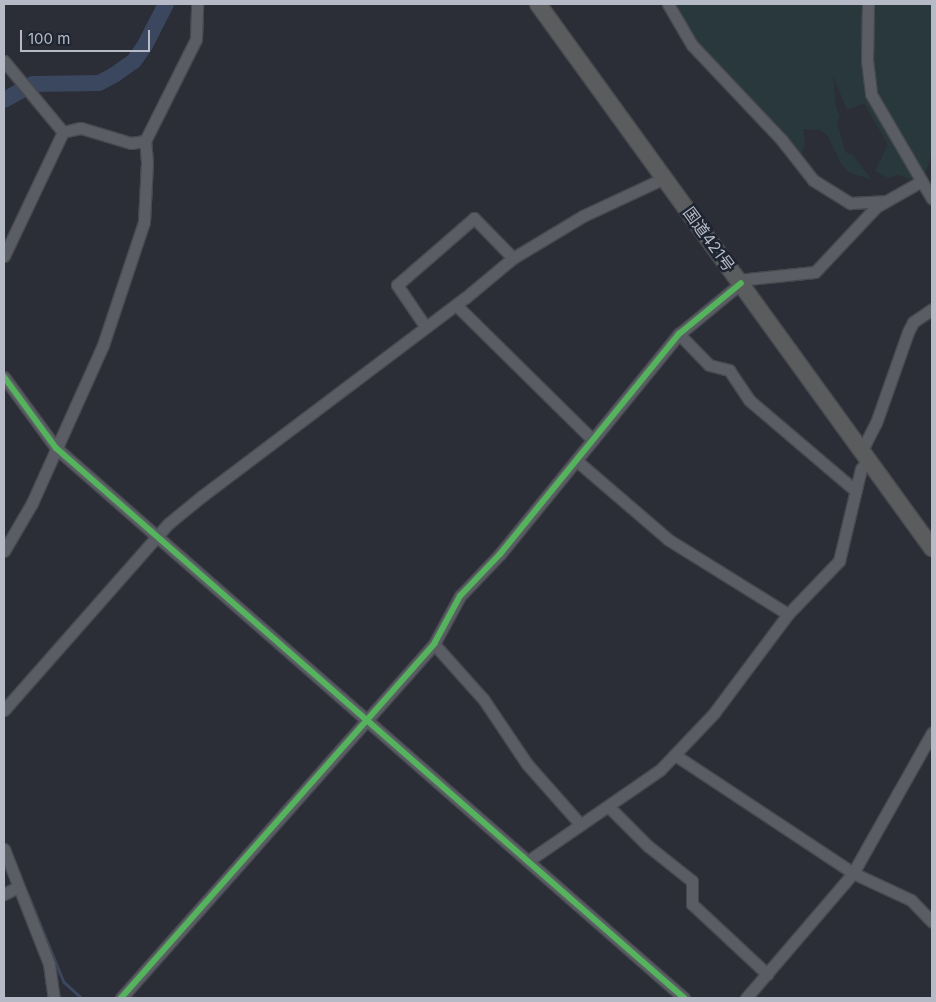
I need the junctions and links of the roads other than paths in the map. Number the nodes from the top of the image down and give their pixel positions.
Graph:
1 (197, 4) edge
2 (538, 4) edge
3 (668, 4) edge
4 (868, 4) edge
5 (4, 61) edge
6 (63, 132) junction
7 (145, 141) junction
8 (664, 178) junction
9 (920, 182) junction
10 (932, 200) edge
11 (885, 201) junction
12 (4, 256) edge
13 (513, 258) junction
14 (739, 281) junction
15 (456, 305) junction
16 (932, 309) edge
17 (425, 326) junction
18 (679, 334) junction
19 (4, 377) edge
20 (593, 440) junction
21 (56, 448) junction
22 (865, 454) junction
23 (577, 462) junction
24 (856, 491) junction
25 (157, 537) junction
26 (932, 548) edge
27 (4, 551) edge
28 (788, 614) junction
29 (434, 644) junction
30 (4, 710) edge
31 (366, 719) junction
32 (932, 733) edge
33 (675, 755) junction
34 (608, 806) junction
35 (581, 825) junction
36 (4, 849) edge
37 (528, 861) junction
38 (853, 873) junction
39 (18, 887) junction
40 (4, 894) edge
41 (932, 922) edge
42 (767, 974) junction
43 (54, 998) edge
44 (121, 998) edge
45 (684, 998) edge
46 (746, 998) edge

1 - 7 street
2 - 8 highway, 国道421号
3 - 11 street
4 - 9 street
5 - 6 street
6 - 7 street
6 - 12 street
7 - 21 street
8 - 13 street
8 - 14 highway, 国道421号
9 - 10 street
9 - 11 street
11 - 14 street
13 - 15 street
13 - 17 street
14 - 18 street
14 - 22 highway, 国道421号
15 - 17 street
15 - 20 street
16 - 22 street
17 - 25 street
18 - 20 street
18 - 24 street
19 - 21 street
20 - 23 street
21 - 25 street
21 - 27 street
22 - 24 street
22 - 26 highway, 国道421号
23 - 28 street
23 - 29 street
24 - 28 street
25 - 30 street
25 - 31 street
28 - 33 street
29 - 31 street
29 - 35 street
31 - 37 street
31 - 44 street
32 - 38 street
33 - 34 street
33 - 38 street
34 - 35 street
34 - 42 street
35 - 37 street
36 - 39 street
37 - 45 street
38 - 41 street
38 - 42 street
39 - 40 street
39 - 43 street
42 - 46 street

